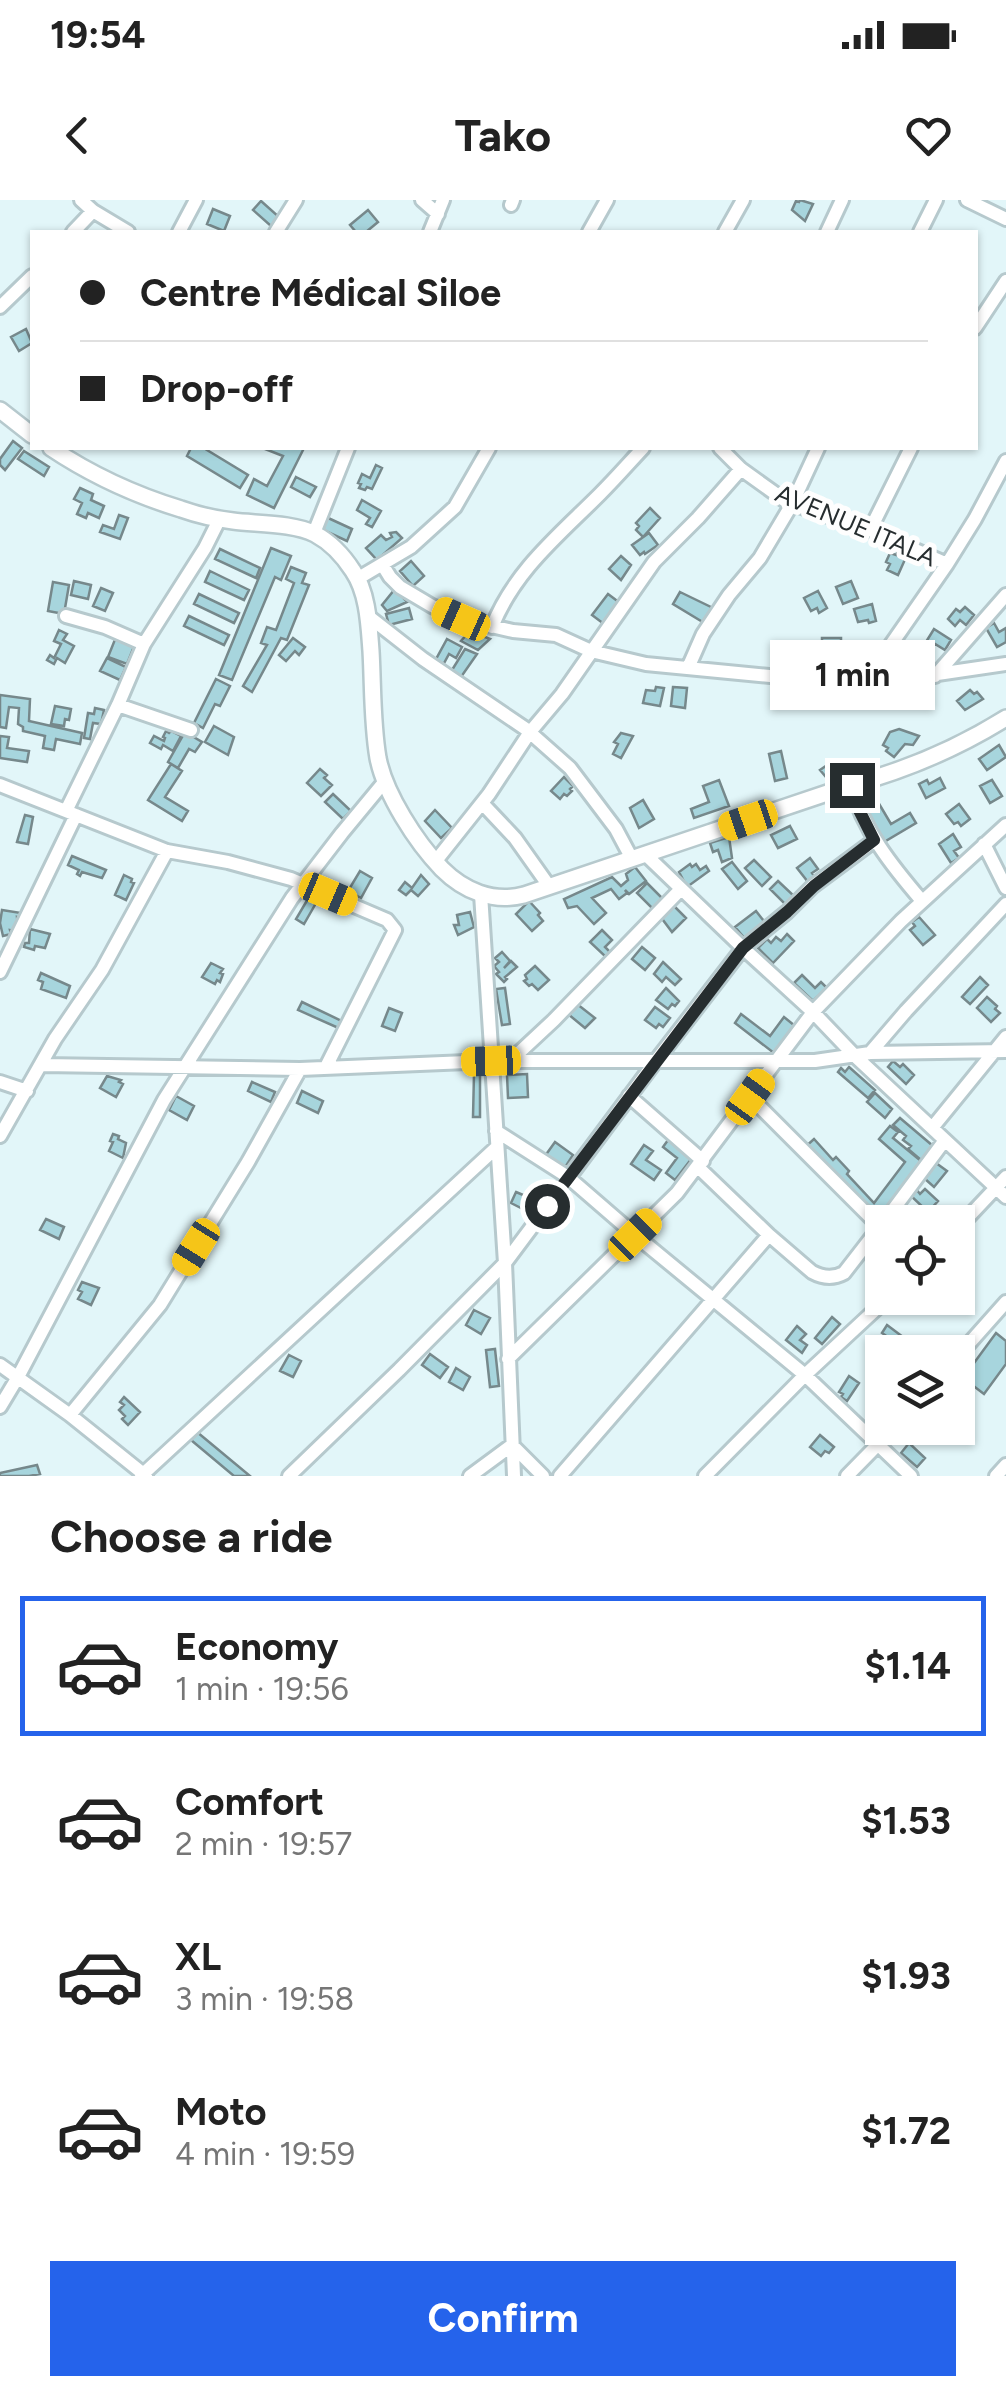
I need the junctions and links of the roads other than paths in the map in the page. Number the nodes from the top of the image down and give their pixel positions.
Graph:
1 (80, 200) edge
2 (196, 200) edge
3 (296, 200) edge
4 (422, 200) edge
5 (443, 200) edge
6 (606, 200) edge
7 (744, 200) edge
8 (842, 200) edge
9 (936, 200) edge
10 (967, 200) edge
11 (93, 212) junction
12 (438, 214) junction
13 (1006, 219) edge
14 (75, 230) edge
15 (124, 230) edge
16 (180, 230) edge
17 (277, 230) edge
18 (431, 230) edge
19 (590, 230) edge
20 (726, 230) edge
21 (828, 230) edge
22 (921, 230) edge
23 (30, 278) edge
24 (1006, 282) edge
25 (0, 307) edge
26 (978, 324) edge
27 (0, 410) edge
28 (30, 432) edge
29 (54, 450) edge
30 (347, 450) edge
31 (488, 450) edge
32 (641, 450) edge
33 (726, 450) edge
34 (817, 450) edge
35 (909, 450) edge
36 (1006, 462) edge
37 (741, 468) junction
38 (792, 504) junction
39 (219, 520) junction
40 (870, 530) junction
41 (314, 533) junction
42 (382, 564) junction
43 (947, 564) junction
44 (357, 579) junction
45 (1006, 595) edge
46 (66, 616) dead end
47 (368, 616) junction
48 (492, 627) junction
49 (144, 644) junction
50 (591, 651) junction
51 (1006, 664) edge
52 (688, 668) junction
53 (935, 676) junction
54 (862, 686) junction
55 (118, 705) junction
56 (1003, 725) edge
57 (192, 730) dead end
58 (530, 732) junction
59 (385, 782) junction
60 (0, 785) edge
61 (852, 785) junction
62 (482, 803) junction
63 (71, 813) junction
64 (1006, 825) edge
65 (874, 840) junction
66 (984, 844) junction
67 (168, 852) junction
68 (638, 856) junction
69 (436, 862) junction
70 (303, 883) junction
71 (549, 886) junction
72 (1006, 888) edge
73 (681, 889) junction
74 (480, 894) junction
75 (922, 900) junction
76 (1006, 904) edge
77 (743, 948) junction
78 (0, 950) edge
79 (2, 969) edge
80 (814, 1012) junction
81 (1006, 1038) edge
82 (999, 1051) edge
83 (870, 1053) junction
84 (855, 1056) junction
85 (491, 1061) junction
86 (510, 1061) junction
87 (777, 1061) junction
88 (655, 1062) junction
89 (42, 1064) junction
90 (185, 1068) junction
91 (326, 1068) junction
92 (300, 1069) junction
93 (0, 1082) edge
94 (27, 1091) junction
95 (629, 1096) junction
96 (750, 1097) junction
97 (932, 1128) junction
98 (496, 1131) junction
99 (0, 1136) edge
100 (944, 1140) junction
101 (497, 1147) junction
102 (701, 1164) junction
103 (1006, 1176) edge
104 (568, 1177) junction
105 (1001, 1193) edge
106 (896, 1205) edge
107 (865, 1208) edge
108 (975, 1214) edge
109 (635, 1235) junction
110 (769, 1235) junction
111 (865, 1246) edge
112 (505, 1263) junction
113 (714, 1300) junction
114 (1006, 1302) edge
115 (870, 1315) edge
116 (975, 1337) edge
117 (508, 1359) junction
118 (0, 1365) edge
119 (805, 1375) junction
120 (18, 1377) junction
121 (0, 1407) edge
122 (70, 1414) junction
123 (865, 1432) edge
124 (512, 1445) junction
125 (877, 1445) edge
126 (879, 1445) edge
127 (1006, 1465) edge
128 (143, 1475) edge
129 (290, 1476) edge
130 (470, 1476) edge
131 (514, 1476) edge
132 (543, 1476) edge
133 (560, 1476) edge
134 (704, 1476) edge
135 (847, 1476) edge
136 (911, 1476) edge
137 (996, 1476) edge

1 - 11 street
2 - 16 street
3 - 17 street
4 - 12 street
5 - 12 street
6 - 19 street
7 - 20 street
8 - 21 street
9 - 22 street
10 - 13 street
11 - 14 street
11 - 15 street
12 - 18 street
23 - 25 street
24 - 26 street
27 - 28 main road
29 - 39 main road
30 - 41 street
31 - 42 street
32 - 48 street
33 - 37 street, AVENUE ITALA
34 - 38 street
35 - 40 street
36 - 43 street
37 - 38 street, AVENUE ITALA
37 - 50 street
38 - 40 street, AVENUE ITALA
38 - 52 street
39 - 41 main road
39 - 49 street
40 - 43 street, AVENUE ITALA
41 - 44 main road
42 - 44 street
42 - 48 street
43 - 54 street
44 - 47 main road
45 - 53 street
46 - 49 street
47 - 58 street
47 - 59 main road
48 - 50 street
49 - 55 street
50 - 52 street
50 - 58 street
51 - 53 street
52 - 54 street
53 - 54 street
55 - 57 street
55 - 63 street
56 - 61 main road
58 - 62 street
58 - 68 street
59 - 69 main road
59 - 70 street
60 - 63 street
61 - 65 street
61 - 68 main road
62 - 69 street
62 - 71 street
63 - 67 street
63 - 79 street
64 - 66 street
65 - 75 street
65 - 77 street
66 - 72 street
66 - 75 street
67 - 70 street
67 - 89 street
68 - 71 main road
68 - 73 street
69 - 74 main road
70 - 90 street
70 - 91 street
71 - 74 main road
73 - 77 street
73 - 86 street
74 - 85 street
75 - 80 street
76 - 83 street
77 - 80 street
77 - 88 street
78 - 79 street
80 - 84 street
80 - 87 street
81 - 82 street
82 - 83 street
82 - 97 street
83 - 84 street
84 - 87 street
84 - 97 street
85 - 86 street
85 - 91 street
85 - 98 street
86 - 88 street
87 - 88 street
87 - 96 street
88 - 95 street
89 - 90 street
89 - 94 street
90 - 92 street
90 - 120 street
91 - 92 street
92 - 122 street
93 - 94 street
94 - 99 street
95 - 102 street
95 - 104 street
96 - 102 street
96 - 107 street
97 - 100 street
98 - 101 street
98 - 104 street
100 - 105 street
100 - 106 street
101 - 112 street
101 - 128 street
102 - 109 street
102 - 110 street
103 - 105 street
104 - 109 street
104 - 112 street
105 - 108 street
109 - 113 street
109 - 117 street
110 - 111 street
110 - 113 street
112 - 117 street
112 - 129 street
113 - 119 street
113 - 133 street
114 - 116 street
115 - 119 street
117 - 124 street
118 - 120 street
119 - 123 street
119 - 134 street
120 - 121 street
120 - 122 street
122 - 128 street
124 - 130 street
124 - 131 street
124 - 132 street
125 - 135 street
126 - 136 street
127 - 137 street

